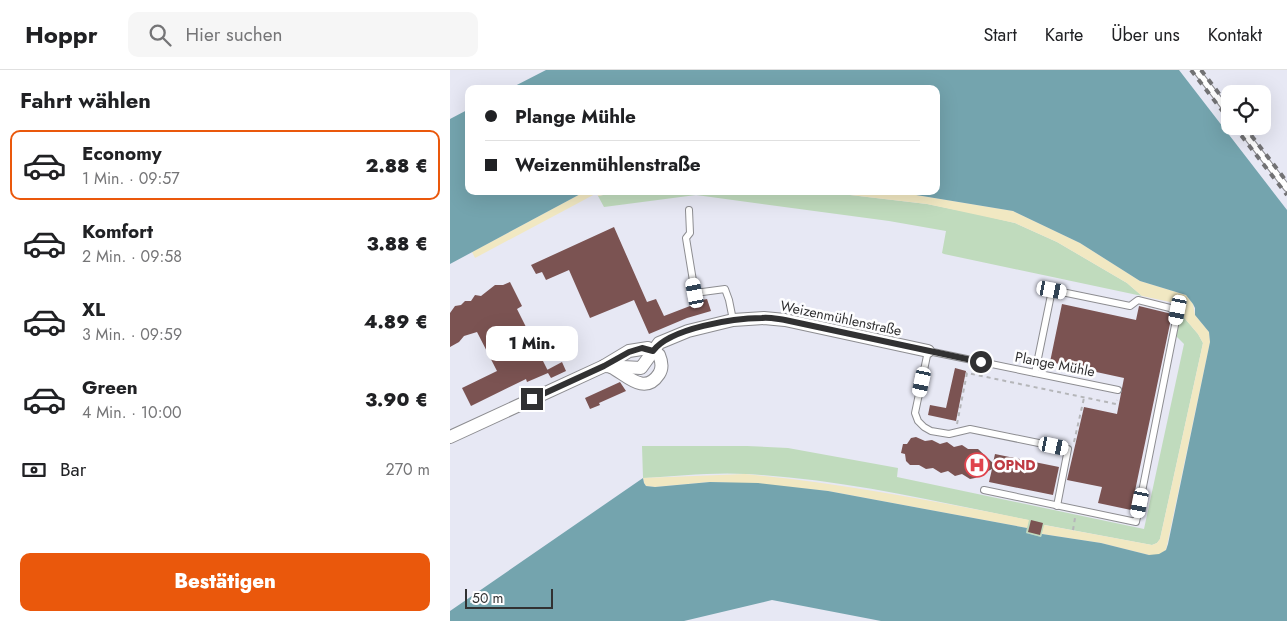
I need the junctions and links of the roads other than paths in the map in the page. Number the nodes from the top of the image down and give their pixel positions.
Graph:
1 (1196, 70) edge
2 (1221, 102) edge
3 (1247, 135) edge
4 (1287, 188) edge
5 (689, 210) dead end
6 (733, 320) junction
7 (653, 351) junction
8 (928, 351) junction
9 (604, 366) junction
10 (1035, 373) junction
11 (1118, 390) dead end
12 (450, 437) edge
13 (984, 490) dead end
14 (1056, 506) junction

1 - 2 lane
3 - 4 lane
5 - 6 lane
6 - 7 street, Weizenmühlenstraße
6 - 8 street, Weizenmühlenstraße
7 - 9 street
7 - 9 street, Weizenmühlenstraße
7 - 9 street
8 - 10 lane, Plange Mühle
8 - 14 lane
9 - 12 street, Weizenmühlenstraße
10 - 11 lane, Plange Mühle
10 - 14 lane
13 - 14 lane

